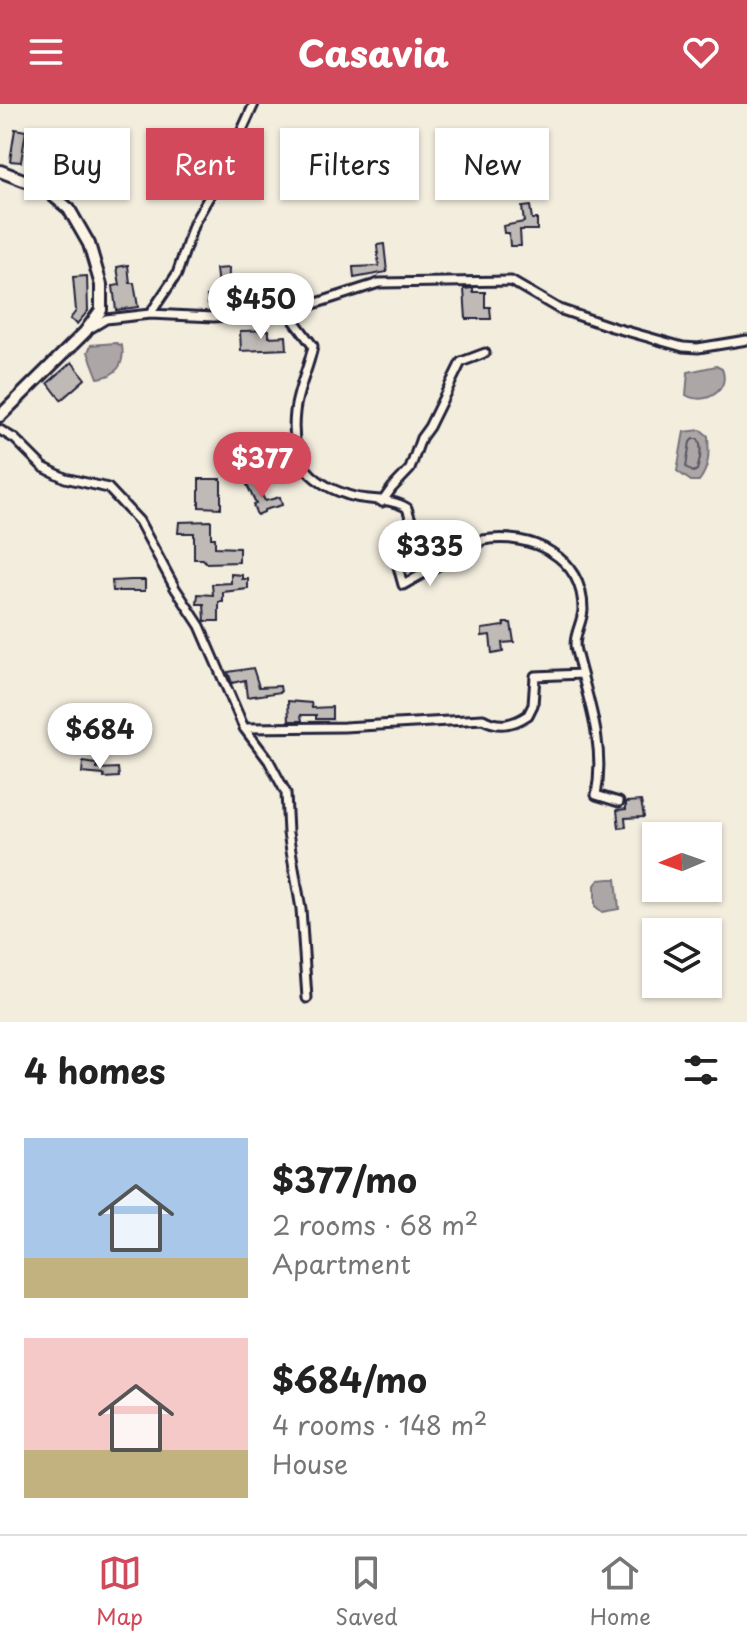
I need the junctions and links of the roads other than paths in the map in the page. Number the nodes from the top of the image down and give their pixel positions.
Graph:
1 (254, 104) edge
2 (0, 171) edge
3 (287, 311) junction
4 (150, 314) junction
5 (85, 332) junction
6 (747, 340) edge
7 (485, 353) dead end
8 (0, 416) edge
9 (0, 430) edge
10 (382, 502) junction
11 (582, 674) junction
12 (244, 728) junction
13 (619, 802) dead end
14 (307, 998) dead end

1 - 4 street
2 - 5 main road
3 - 4 street
3 - 6 street
3 - 10 street
4 - 5 street
5 - 8 main road
7 - 10 street
9 - 12 street
10 - 11 street
11 - 12 street
11 - 13 street
12 - 14 street

